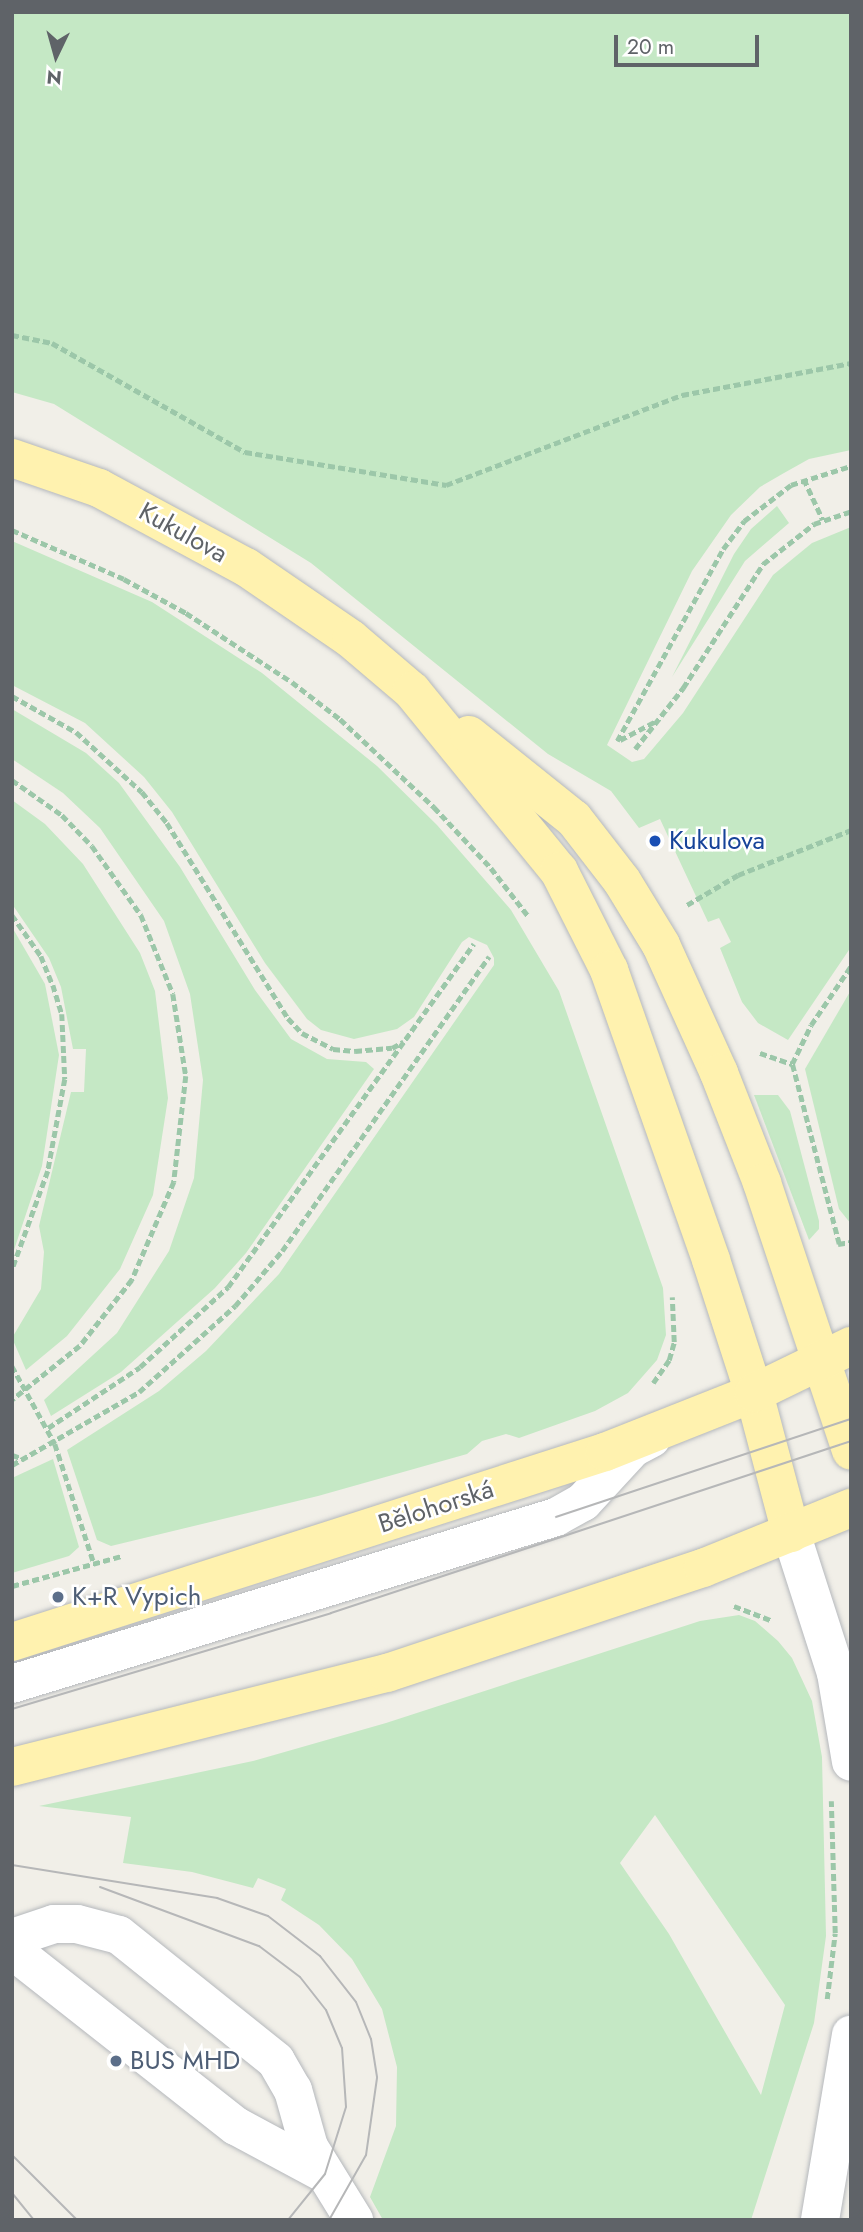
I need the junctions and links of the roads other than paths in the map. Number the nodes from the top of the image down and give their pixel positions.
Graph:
1 (12, 458) edge
2 (412, 691) junction
3 (836, 1354) edge
4 (754, 1392) junction
5 (672, 1427) junction
6 (851, 1451) edge
7 (851, 1508) edge
8 (791, 1533) junction
9 (12, 1642) edge
10 (12, 1684) edge
11 (12, 1750) edge
12 (68, 1752) junction
13 (851, 1762) edge
14 (12, 1767) edge
15 (12, 1938) edge
16 (12, 1950) edge
17 (851, 2035) edge
18 (325, 2174) junction
19 (354, 2220) edge
20 (820, 2220) edge

1 - 2 main road, Kukulova
2 - 3 main road
2 - 4 main road, Kukulova
3 - 4 main road, Bělohorská
3 - 6 main road
4 - 5 main road, Bělohorská
4 - 8 main road, Kukulova
5 - 9 main road, Bělohorská
5 - 10 street
7 - 8 main road
8 - 12 main road
8 - 13 street
11 - 12 street
12 - 14 main road
15 - 18 street
16 - 18 street
17 - 20 street
18 - 19 street

